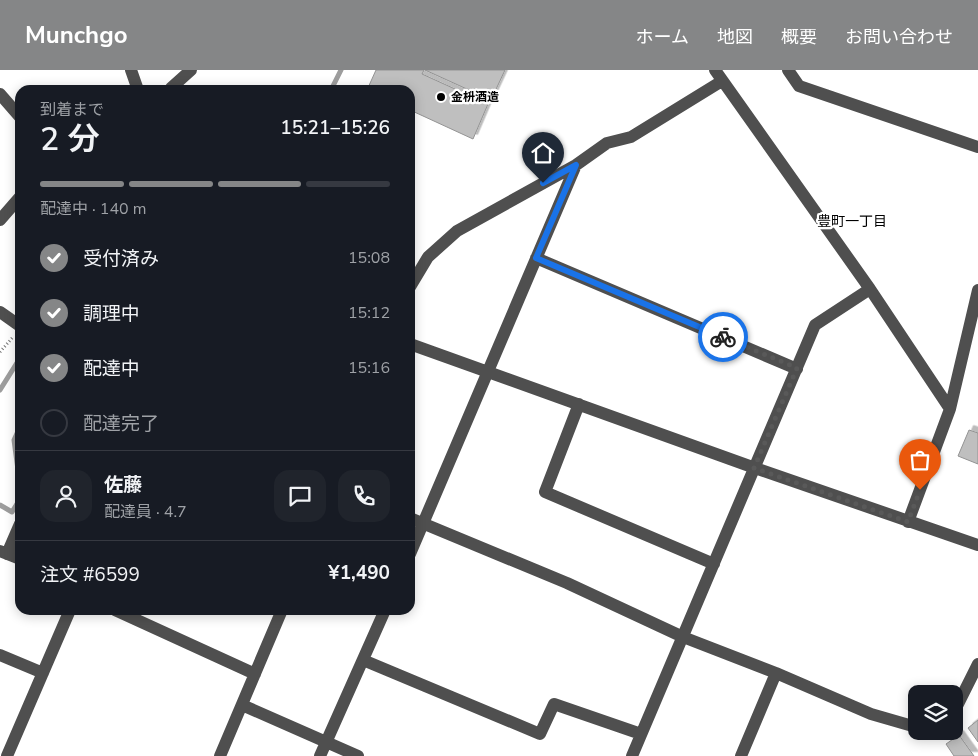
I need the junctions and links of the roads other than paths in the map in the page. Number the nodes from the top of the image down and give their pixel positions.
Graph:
1 (131, 70) edge
2 (191, 70) edge
3 (788, 70) edge
4 (719, 76) edge
5 (136, 85) edge
6 (174, 85) edge
7 (0, 94) edge
8 (15, 111) edge
9 (978, 147) edge
10 (576, 165) junction
11 (15, 203) edge
12 (0, 220) edge
13 (536, 258) junction
14 (415, 279) edge
15 (870, 289) junction
16 (978, 290) edge
17 (0, 312) edge
18 (15, 328) edge
19 (415, 346) edge
20 (797, 368) junction
21 (488, 371) junction
22 (579, 404) junction
23 (950, 409) junction
24 (754, 468) junction
25 (415, 520) edge
26 (908, 522) junction
27 (423, 524) junction
28 (15, 532) edge
29 (415, 542) edge
30 (978, 545) edge
31 (3, 552) edge
32 (15, 557) edge
33 (714, 564) junction
34 (68, 615) edge
35 (126, 615) edge
36 (280, 615) edge
37 (383, 615) edge
38 (683, 637) junction
39 (0, 655) edge
40 (363, 660) junction
41 (978, 664) edge
42 (43, 673) junction
43 (776, 673) junction
44 (255, 674) junction
45 (963, 694) edge
46 (242, 705) junction
47 (908, 725) edge
48 (641, 734) junction
49 (326, 742) junction
50 (7, 756) edge
51 (220, 756) edge
52 (320, 756) edge
53 (358, 756) edge
54 (632, 756) edge
55 (741, 756) edge

1 - 5 street
2 - 6 street
3 - 9 street
4 - 10 street
4 - 15 street
7 - 8 street
10 - 13 street
10 - 14 street
11 - 12 street
13 - 20 street
13 - 21 street
15 - 20 street
15 - 23 street
16 - 23 street
17 - 18 street
19 - 21 street
20 - 24 street
21 - 22 street
21 - 27 street
22 - 24 street
22 - 33 street
23 - 26 street
24 - 26 street
24 - 33 street
25 - 27 street
26 - 30 street
27 - 29 street
27 - 38 street
28 - 31 street
31 - 32 street
33 - 38 street
34 - 42 street
35 - 44 street
36 - 44 street
37 - 40 street
38 - 43 street
38 - 48 street
39 - 42 street
40 - 48 street
40 - 49 street
41 - 45 street
42 - 50 street
43 - 47 street
43 - 55 street
44 - 46 street
46 - 49 street
46 - 51 street
48 - 54 street
49 - 52 street
49 - 53 street

